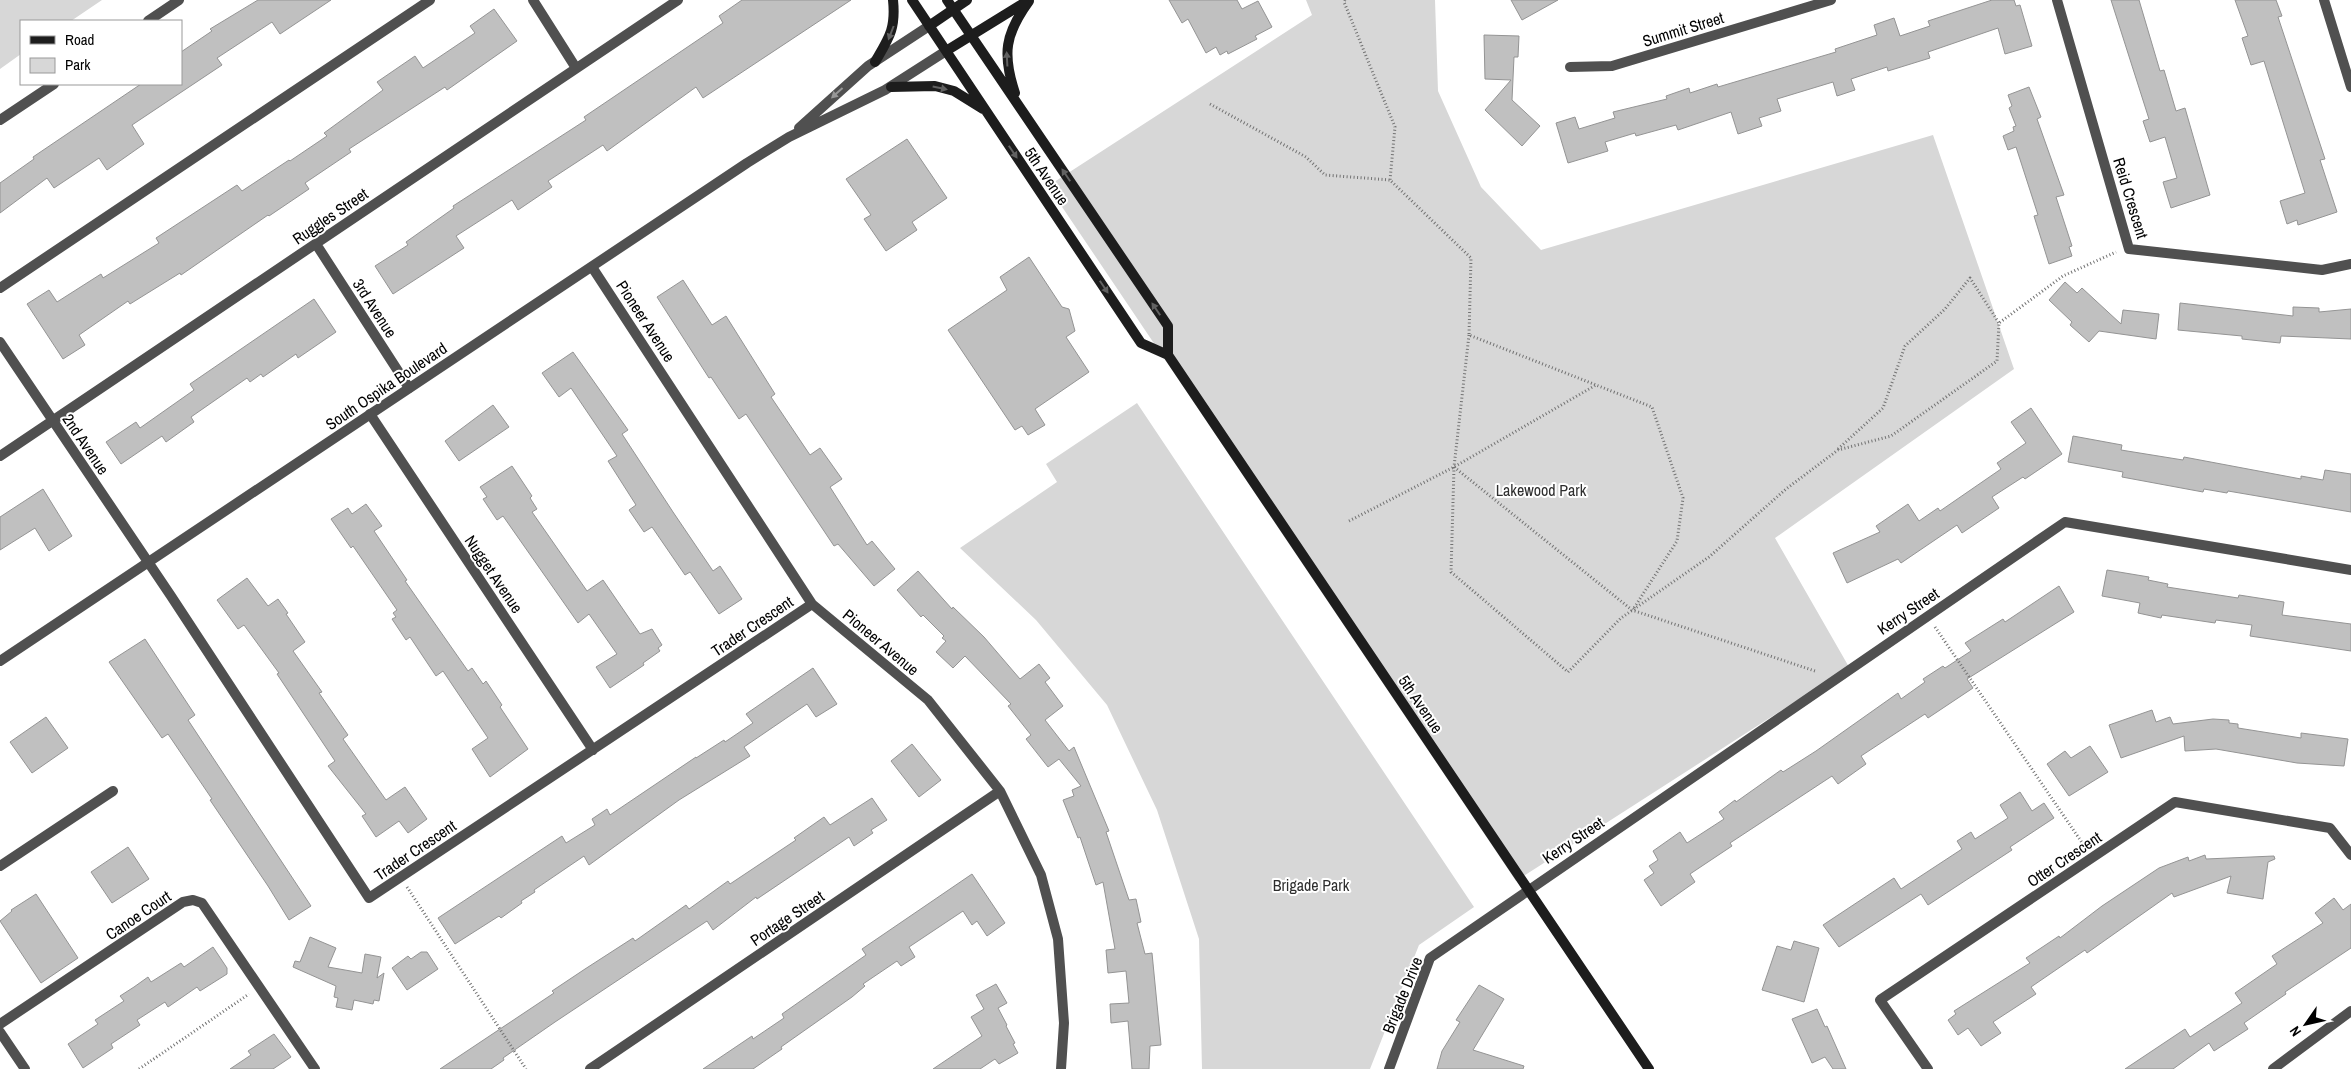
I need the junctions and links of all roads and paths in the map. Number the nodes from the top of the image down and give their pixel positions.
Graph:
1 (179, 0) edge
2 (430, 0) edge
3 (533, 0) edge
4 (678, 0) edge
5 (893, 0) edge
6 (912, 0) edge
7 (967, 0) edge
8 (1030, 0) edge
9 (1345, 0) edge
10 (1831, 0) edge
11 (2058, 0) edge
12 (2324, 0) edge
13 (950, 4) edge
14 (149, 20) edge
15 (929, 26) junction
16 (971, 35) junction
17 (946, 51) junction
18 (874, 62) junction
19 (1570, 67) dead end
20 (576, 68) junction
21 (52, 85) edge
22 (891, 86) junction
23 (2351, 86) edge
24 (1210, 104) dead end
25 (1020, 106) junction
26 (986, 111) junction
27 (0, 120) edge
28 (789, 137) junction
29 (1390, 180) junction
30 (316, 244) junction
31 (2129, 249) junction
32 (2351, 264) edge
33 (592, 267) junction
34 (0, 288) edge
35 (1999, 323) junction
36 (1469, 335) junction
37 (0, 342) edge
38 (1168, 355) junction
39 (1597, 385) junction
40 (409, 388) junction
41 (370, 414) junction
42 (53, 421) junction
43 (1838, 450) junction
44 (0, 456) edge
45 (1454, 467) junction
46 (1349, 521) dead end
47 (149, 562) junction
48 (2351, 570) edge
49 (812, 604) junction
50 (1632, 610) junction
51 (1928, 616) junction
52 (0, 661) edge
53 (1815, 671) dead end
54 (593, 750) junction
55 (113, 791) dead end
56 (1000, 791) junction
57 (2351, 855) edge
58 (2092, 858) junction
59 (0, 866) edge
60 (400, 877) junction
61 (1528, 889) junction
62 (260, 987) junction
63 (2351, 1011) edge
64 (0, 1024) edge
65 (0, 1032) edge
66 (25, 1069) edge
67 (139, 1069) edge
68 (316, 1069) edge
69 (526, 1069) edge
70 (590, 1069) edge
71 (1061, 1069) edge
72 (1389, 1069) edge
73 (1649, 1069) edge
74 (1928, 1069) edge
75 (2273, 1069) edge

1 - 14 street
2 - 34 street
3 - 20 street
4 - 20 street, Ruggles Street
5 -> 18 main road
6 - 15 main road, 5th Avenue
7 - 13 main road, South Ospika Boulevard
8 - 16 main road, South Ospika Boulevard
25 -> 8 main road
9 - 29 path
10 - 19 street, Summit Street
11 - 31 street, Reid Crescent
12 - 23 street
13 - 15 main road, South Ospika Boulevard
13 - 16 main road, 5th Avenue
15 - 17 main road, 5th Avenue
15 - 18 street, South Ospika Boulevard
16 - 17 main road, South Ospika Boulevard
16 - 25 main road, 5th Avenue
17 - 22 street, South Ospika Boulevard
17 - 26 main road, 5th Avenue
18 -> 28 street, South Ospika Boulevard
20 - 30 street, Ruggles Street
21 - 27 street
22 -> 26 main road
22 - 28 street, South Ospika Boulevard
24 - 29 path
38 -> 25 main road, 5th Avenue
26 -> 38 main road, 5th Avenue
28 - 33 street, South Ospika Boulevard
29 - 36 path
30 - 40 street, 3rd Avenue
30 - 42 street, Ruggles Street
31 - 32 street, Reid Crescent
31 - 35 path
33 - 40 street, South Ospika Boulevard
33 - 49 street, Pioneer Avenue
35 - 43 path
35 - 43 path
36 - 39 path
36 - 45 path
37 - 42 street, 2nd Avenue
38 - 61 main road, 5th Avenue
39 - 45 path
39 - 50 path
40 - 41 street, South Ospika Boulevard
41 - 47 street, South Ospika Boulevard
41 - 54 street, Nugget Avenue
42 - 44 street, Ruggles Street
42 - 47 street, 2nd Avenue
43 - 50 path
45 - 46 path
45 - 50 path
45 - 50 path
47 - 52 street, South Ospika Boulevard
47 - 60 street, Trader Crescent
48 - 51 street, Kerry Street
49 - 54 street, Trader Crescent
49 - 56 street, Pioneer Avenue
50 - 53 path
51 - 58 path
51 - 61 street, Kerry Street
54 - 60 street, Trader Crescent
55 - 59 street
56 - 70 street, Portage Street
56 - 71 street, Pioneer Avenue
57 - 58 street, Otter Crescent
58 - 74 street, Otter Crescent
60 - 69 path
61 - 72 street, Brigade Drive
61 - 73 main road, 5th Avenue
62 - 64 street, Canoe Court
62 - 67 path
62 - 68 street, Canoe Court
63 - 75 street
65 - 66 street

